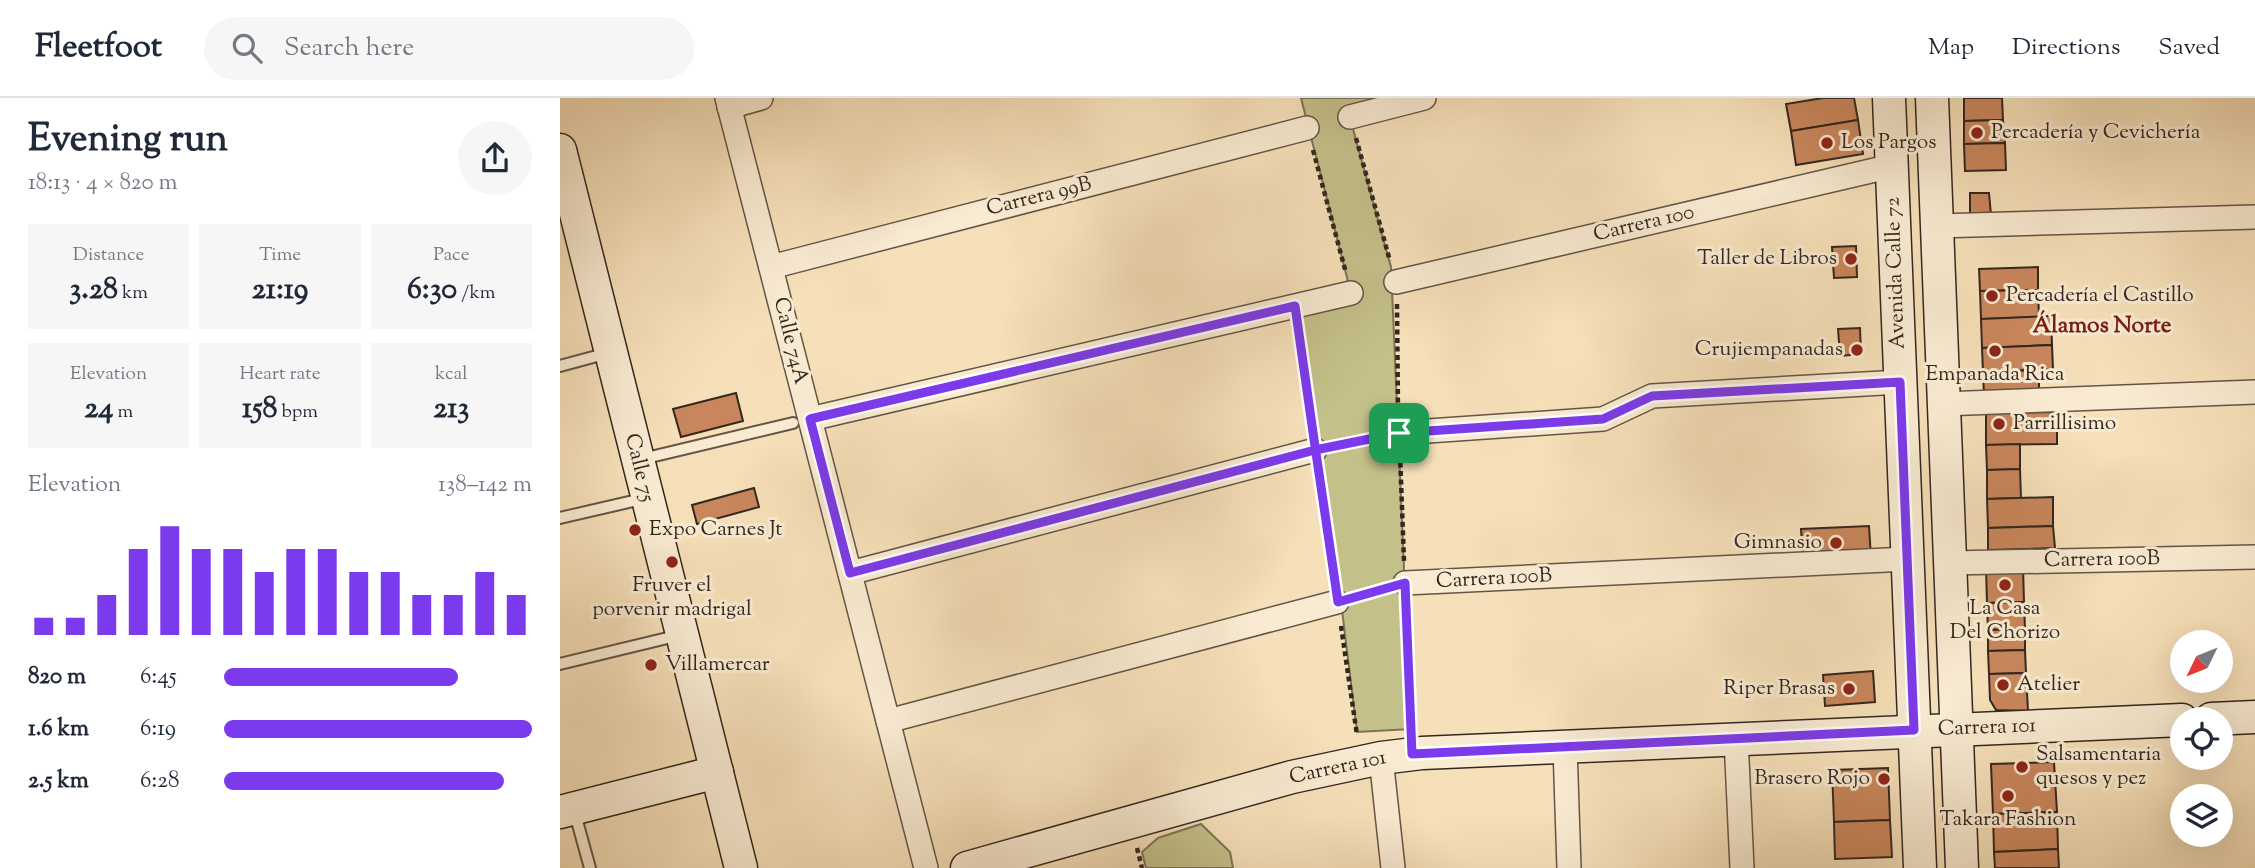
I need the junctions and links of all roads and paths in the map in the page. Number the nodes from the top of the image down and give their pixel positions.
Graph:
1 (761, 98) edge
2 (1424, 98) edge
3 (1889, 98) edge
4 (1932, 98) edge
5 (728, 102) edge
6 (1350, 117) joint
7 (1307, 128) joint
8 (560, 150) edge
9 (1892, 166) junction
10 (2255, 217) edge
11 (1937, 226) junction
12 (771, 267) junction
13 (1396, 282) junction
14 (1351, 293) joint
15 (1295, 306) junction
16 (610, 352) junction
17 (560, 366) edge
18 (1900, 382) junction
19 (2255, 391) edge
20 (1943, 404) junction
21 (801, 421) junction
22 (1399, 433) junction
23 (1315, 450) junction
24 (637, 460) junction
25 (647, 497) junction
26 (560, 518) edge
27 (2255, 557) edge
28 (1907, 559) junction
29 (1950, 563) junction
30 (850, 573) junction
31 (1405, 583) junction
32 (1338, 602) junction
33 (681, 635) junction
34 (560, 664) edge
35 (2255, 717) edge
36 (2233, 718) edge
37 (888, 721) junction
38 (2170, 721) edge
39 (1914, 730) junction
40 (1955, 730) junction
41 (1736, 738) junction
42 (1565, 747) junction
43 (1384, 758) junction
44 (717, 772) junction
45 (567, 811) edge
46 (590, 868) edge
47 (741, 868) edge
48 (926, 868) edge
49 (967, 868) edge
50 (1393, 868) edge
51 (1569, 868) edge
52 (1742, 868) edge
53 (1920, 868) edge
54 (1962, 868) edge

1 - 5 street
2 - 6 street
3 - 9 street, Avenida Calle 72
4 - 11 street, Avenida Calle 72
5 - 12 street, Calle 74A
6 - 13 path
7 - 12 street, Carrera 99B
7 - 14 path
8 - 16 street, Calle 75
9 - 13 street, Carrera 100
9 - 18 street, Avenida Calle 72
10 - 11 street
11 - 20 street, Avenida Calle 72
12 - 21 street, Calle 74A
13 - 22 path
14 - 15 street
15 - 21 street
15 - 23 path
16 - 17 lane
16 - 24 street, Calle 75
18 - 22 street
18 - 28 street, Avenida Calle 72
19 - 20 street
20 - 29 street, Avenida Calle 72
21 - 24 lane
21 - 30 street, Calle 74A
22 - 23 path
22 - 31 path
23 - 30 street
23 - 32 path
24 - 25 street, Calle 75
25 - 26 lane
25 - 33 street, Calle 75
27 - 29 street, Carrera 100B
28 - 31 street, Carrera 100B
28 - 39 street, Avenida Calle 72
29 - 40 street, Avenida Calle 72
30 - 37 street, Calle 74A
31 - 32 path, Carrera 100B
31 - 43 path
32 - 37 street
32 - 43 path
33 - 34 lane
33 - 44 street, Calle 75
35 - 36 street
37 - 48 street, Calle 74A
38 - 40 street, Carrera 101
39 - 40 street, Carrera 101
39 - 41 street, Carrera 101
39 - 53 street, Avenida Calle 72
40 - 54 street, Avenida Calle 72
41 - 42 street, Carrera 101
41 - 52 street
42 - 43 street, Carrera 101
42 - 51 street
43 - 49 street, Carrera 101
43 - 50 street
44 - 45 street
44 - 47 street, Calle 75
45 - 46 lane

